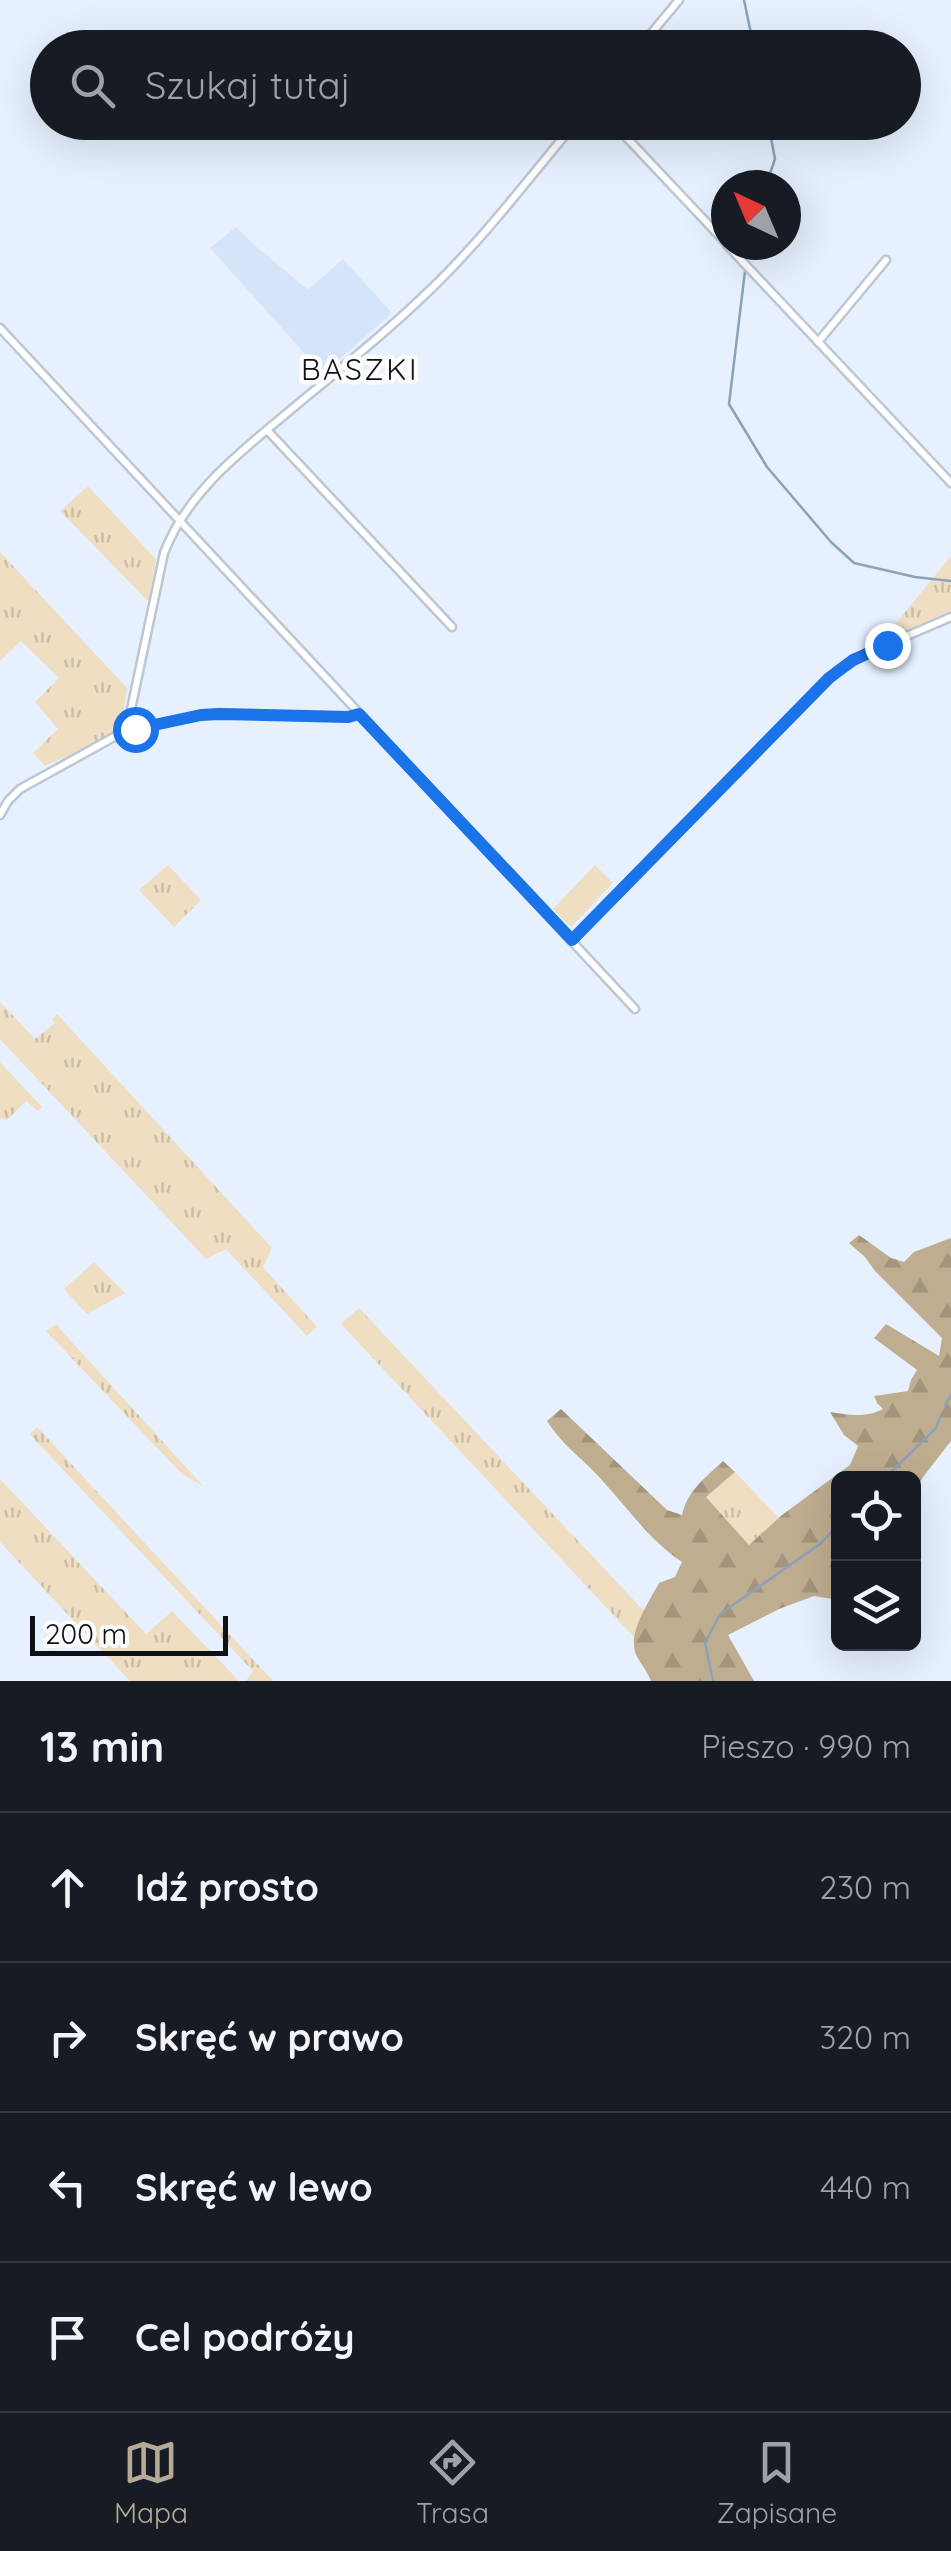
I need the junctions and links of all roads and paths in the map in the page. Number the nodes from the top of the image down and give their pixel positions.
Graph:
1 (679, 0) edge
2 (654, 30) edge
3 (561, 140) edge
4 (629, 140) edge
5 (711, 227) edge
6 (742, 260) edge
7 (886, 260) dead end
8 (0, 328) edge
9 (818, 342) junction
10 (267, 430) junction
11 (951, 483) edge
12 (178, 520) junction
13 (951, 617) edge
14 (452, 628) dead end
15 (359, 714) junction
16 (124, 728) junction
17 (0, 815) edge
18 (572, 940) junction
19 (635, 1008) dead end

1 - 2 street
3 - 10 street
4 - 5 street
6 - 9 street
7 - 9 street
8 - 12 street
9 - 11 street
10 - 12 street
10 - 14 street
12 - 15 street
12 - 16 street
13 - 18 street
15 - 16 street
15 - 18 street
16 - 17 street
18 - 19 street

